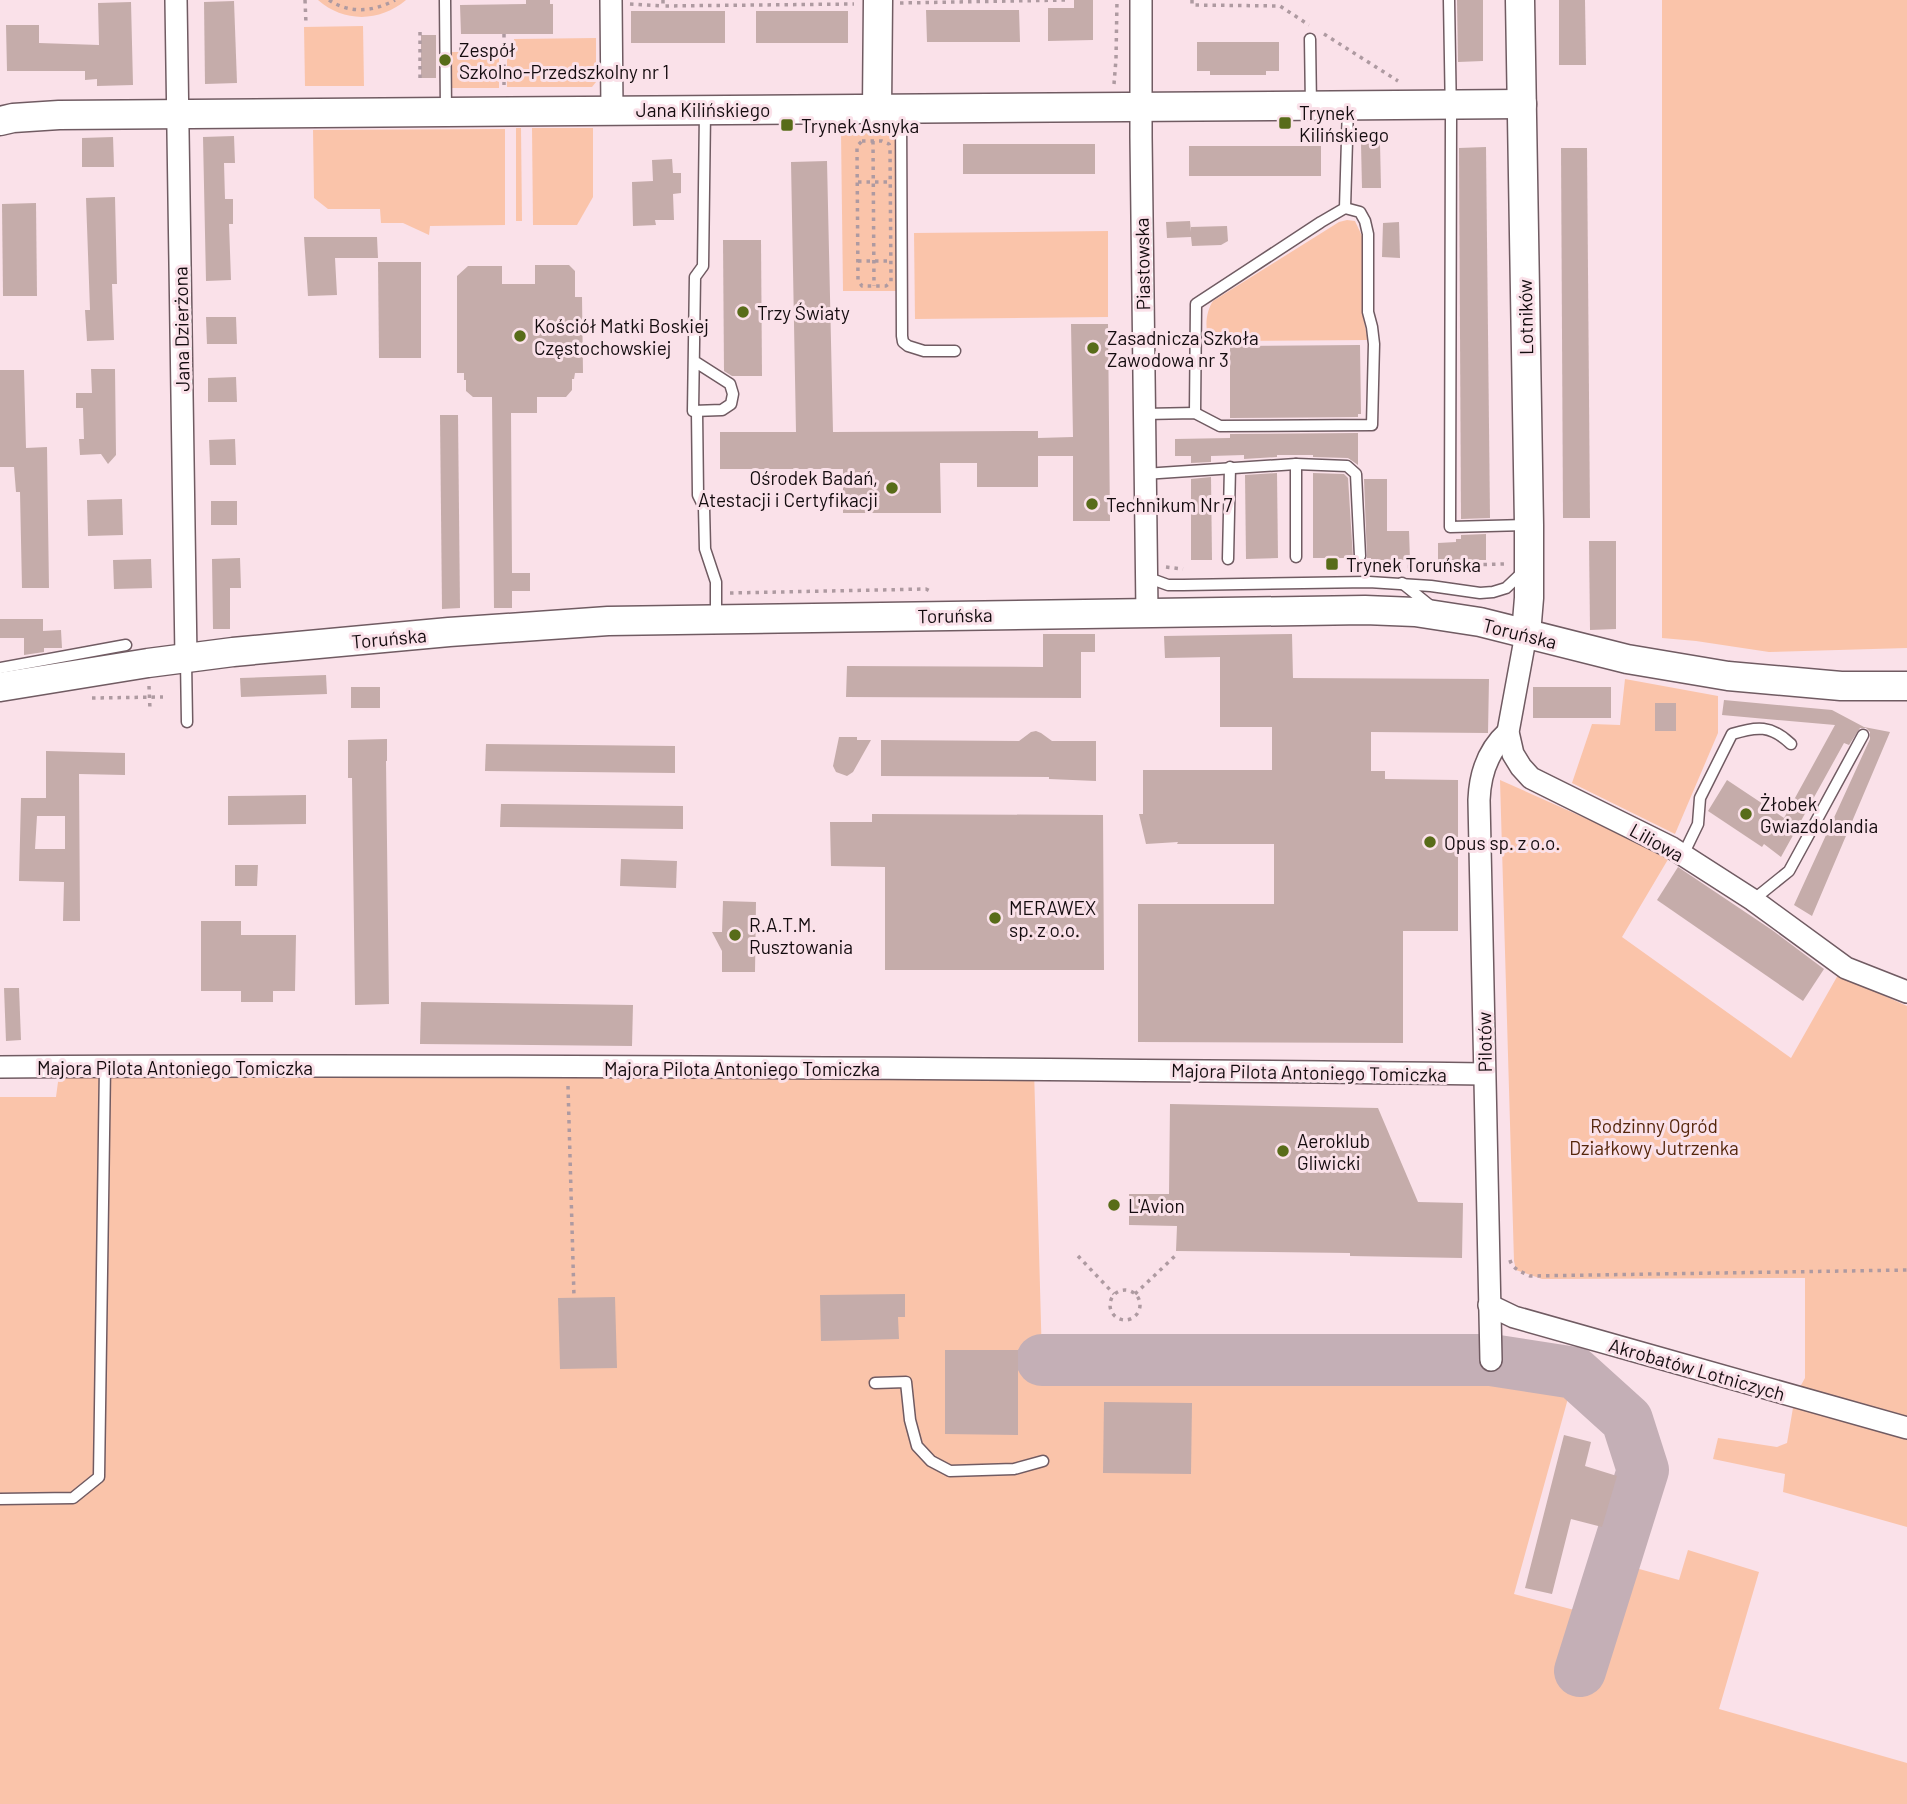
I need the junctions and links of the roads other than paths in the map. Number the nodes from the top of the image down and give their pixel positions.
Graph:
1 (176, 0) edge
2 (445, 0) edge
3 (1141, 0) edge
4 (1449, 0) edge
5 (1520, 0) edge
6 (620, 2) edge
7 (878, 4) edge
8 (1310, 39) dead end
9 (1521, 104) junction
10 (1311, 106) junction
11 (1348, 106) junction
12 (1450, 106) junction
13 (1141, 107) junction
14 (705, 109) junction
15 (889, 109) junction
16 (612, 110) junction
17 (446, 111) junction
18 (178, 114) junction
19 (0, 121) edge
20 (1345, 208) junction
21 (955, 351) dead end
22 (694, 361) junction
23 (697, 411) junction
24 (1195, 413) junction
25 (1144, 414) junction
26 (1296, 464) junction
27 (1230, 467) junction
28 (1144, 474) junction
29 (1529, 525) junction
30 (1360, 556) dead end
31 (1296, 557) dead end
32 (1228, 559) dead end
33 (1529, 566) junction
34 (1146, 577) junction
35 (1402, 583) junction
36 (716, 606) junction
37 (1147, 612) junction
38 (1444, 616) junction
39 (1526, 634) junction
40 (126, 645) dead end
41 (186, 658) junction
42 (0, 667) edge
43 (1907, 686) edge
44 (0, 687) edge
45 (187, 722) dead end
46 (1508, 732) junction
47 (1863, 735) dead end
48 (1791, 744) dead end
49 (1683, 855) junction
50 (1753, 900) junction
51 (1907, 992) edge
52 (105, 1066) junction
53 (0, 1067) edge
54 (1484, 1074) junction
55 (1489, 1305) junction
56 (1491, 1360) dead end
57 (875, 1383) dead end
58 (1907, 1428) edge
59 (1043, 1461) dead end
60 (0, 1499) edge

1 - 18 street, Jana Dzierżona
2 - 17 lane
3 - 13 street, Piastowska
4 - 12 lane
5 - 9 street, Lotników
6 - 16 street
7 - 15 street
8 - 10 lane
9 - 12 street, Jana Kilińskiego
9 - 29 street, Lotników
10 - 11 street, Jana Kilińskiego
10 - 13 street, Jana Kilińskiego
11 - 12 street, Jana Kilińskiego
11 - 20 lane
12 - 29 lane
13 - 15 street, Jana Kilińskiego
13 - 25 street, Piastowska
14 - 15 street, Jana Kilińskiego
14 - 16 street, Jana Kilińskiego
14 - 22 lane
15 - 21 lane
16 - 17 street, Jana Kilińskiego
17 - 18 street, Jana Kilińskiego
18 - 19 street, Jana Kilińskiego
18 - 41 street, Jana Dzierżona
20 - 24 lane
20 - 24 lane
22 - 23 lane
22 - 23 lane
23 - 36 lane
24 - 25 lane
25 - 28 street, Piastowska
26 - 27 lane
26 - 30 lane
26 - 31 lane
27 - 28 lane
27 - 32 lane
28 - 34 street, Piastowska
29 - 33 street, Lotników
33 - 35 lane
33 - 39 street, Lotników
34 - 35 lane
34 - 37 street, Piastowska
35 - 38 lane
36 - 37 street, Toruńska
36 - 41 street, Toruńska
37 - 38 street, Toruńska
38 - 39 street, Toruńska
39 - 43 street, Toruńska
39 - 46 street, Liliowa
40 - 42 lane
41 - 44 street, Toruńska
41 - 45 lane
46 - 49 street, Liliowa
46 - 54 street, Pilotów
47 - 50 lane
48 - 49 lane
49 - 50 street, Liliowa
50 - 51 street, Liliowa
52 - 53 street, Majora Pilota Antoniego Tomiczka
52 - 54 street, Majora Pilota Antoniego Tomiczka
52 - 60 lane
54 - 55 street, Pilotów
55 - 56 street, Pilotów
55 - 58 street, Akrobatów Lotniczych
57 - 59 lane

